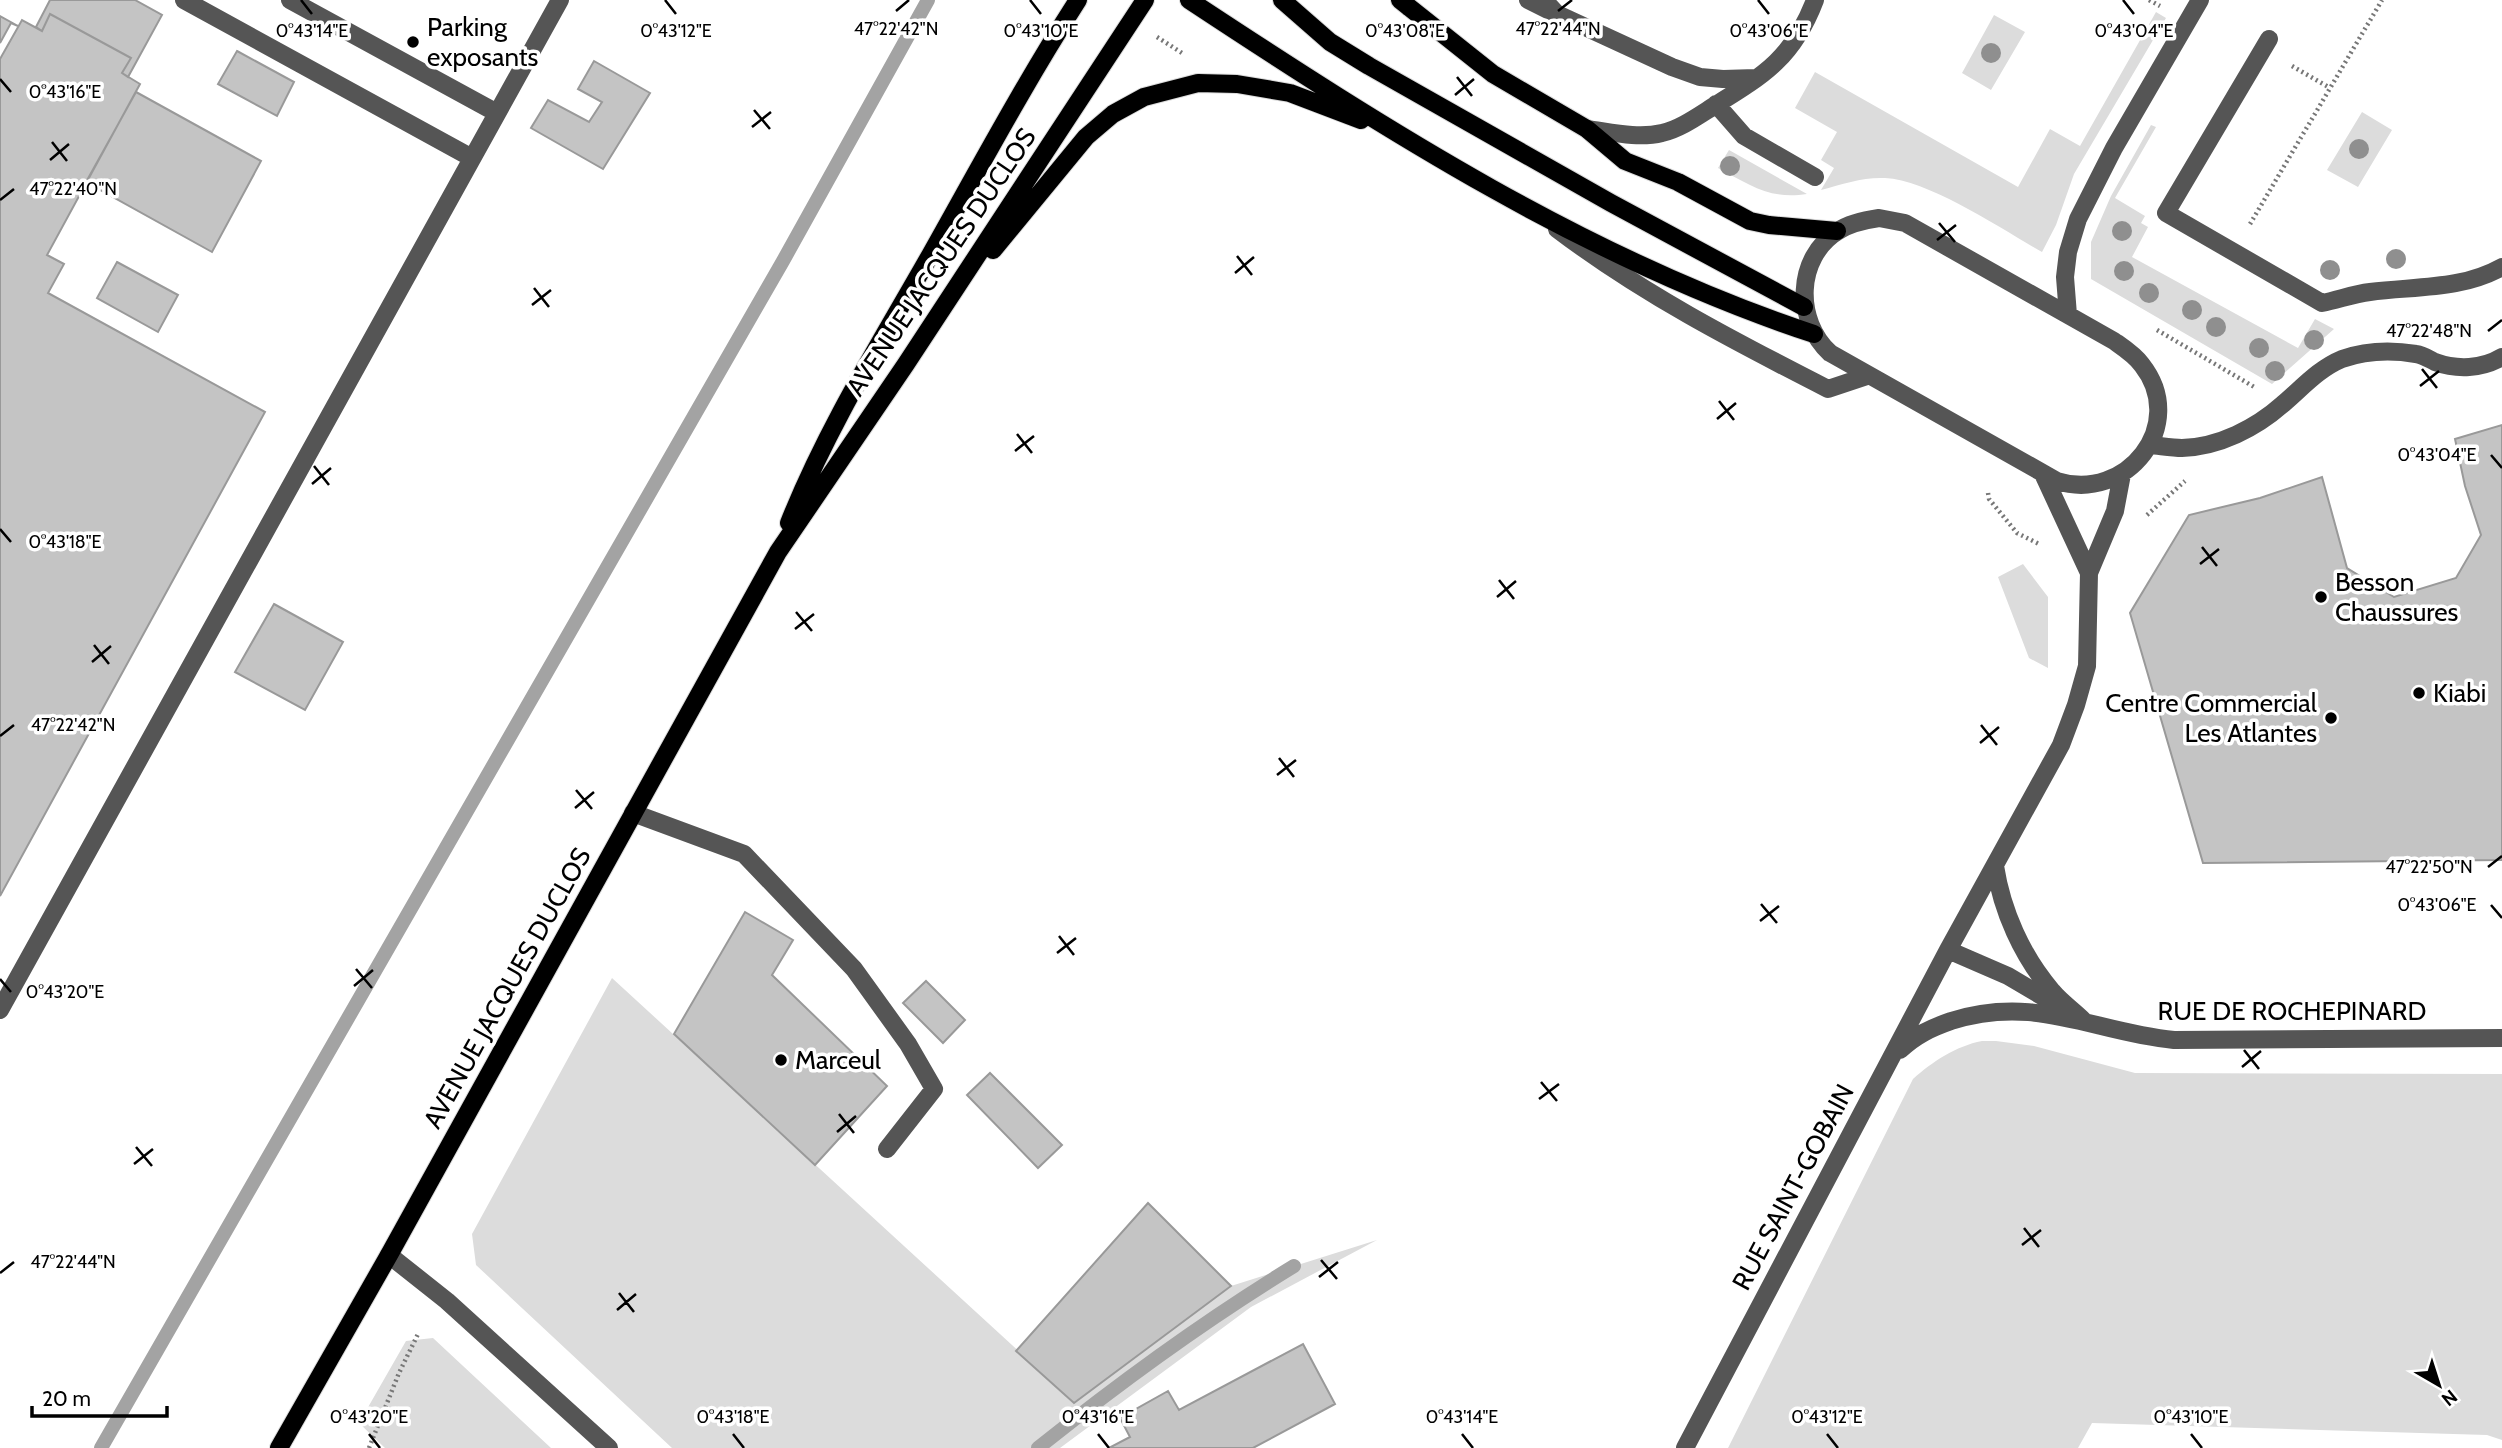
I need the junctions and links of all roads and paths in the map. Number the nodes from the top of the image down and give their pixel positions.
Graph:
1 (184, 0) edge
2 (290, 0) edge
3 (560, 0) edge
4 (1078, 0) edge
5 (1146, 0) edge
6 (1189, 0) edge
7 (1282, 0) edge
8 (1528, 0) edge
9 (1544, 0) edge
10 (2200, 0) edge
11 (2382, 0) edge
12 (1408, 3) edge
13 (1811, 4) edge
14 (1557, 14) junction
15 (1150, 32) dead end
16 (2269, 39) dead end
17 (1184, 54) dead end
18 (1759, 78) junction
19 (1716, 104) junction
20 (497, 113) junction
21 (1587, 129) junction
22 (1397, 134) junction
23 (472, 158) junction
24 (1815, 177) dead end
25 (1538, 214) junction
26 (1838, 231) junction
27 (2234, 252) junction
28 (2502, 267) edge
29 (1804, 307) junction
30 (2068, 315) junction
31 (1814, 334) junction
32 (2502, 357) edge
33 (906, 364) junction
34 (1867, 376) junction
35 (2150, 445) junction
36 (2122, 474) junction
37 (2044, 476) junction
38 (778, 552) junction
39 (2089, 573) junction
40 (634, 813) junction
41 (1996, 866) junction
42 (1948, 950) junction
43 (0, 1010) edge
44 (2084, 1021) junction
45 (2502, 1038) edge
46 (1890, 1059) junction
47 (887, 1149) dead end
48 (389, 1255) junction
49 (419, 1332) dead end
50 (279, 1448) edge
51 (369, 1448) edge
52 (609, 1448) edge
53 (1685, 1448) edge

1 - 23 street
2 - 20 street
3 - 20 street
4 - 38 main road, AVENUE JACQUES DUCLOS
5 - 33 main road, AVENUE JACQUES DUCLOS
6 - 22 main road
7 - 29 main road
8 - 14 street
9 - 14 street
10 - 30 street
11 - 27 path
12 - 21 main road
13 - 18 street
14 - 18 street
15 - 17 path
16 - 27 street
18 - 19 street
19 - 21 street
19 - 24 street
20 - 23 street
21 - 26 main road
22 - 25 main road
22 - 33 main road
23 - 43 street
25 - 31 main road
25 - 34 street
26 - 29 street
26 - 30 street
27 - 28 street
29 - 31 street
30 - 35 street
31 - 34 street
32 - 35 street
33 - 38 main road, AVENUE JACQUES DUCLOS
34 - 37 street
35 - 36 street
36 - 37 street
36 - 39 street
37 - 39 street
38 - 40 main road, AVENUE JACQUES DUCLOS
39 - 41 street
40 - 47 street
40 - 48 main road, AVENUE JACQUES DUCLOS
41 - 42 street
41 - 44 street, RUE DE ROCHEPINARD
42 - 44 street, RUE DE ROCHEPINARD
42 - 46 street, RUE SAINT-GOBAIN
44 - 45 street, RUE DE ROCHEPINARD
44 - 46 street, RUE DE ROCHEPINARD
46 - 53 street, RUE SAINT-GOBAIN
48 - 50 main road, AVENUE JACQUES DUCLOS
48 - 52 street
49 - 51 path

